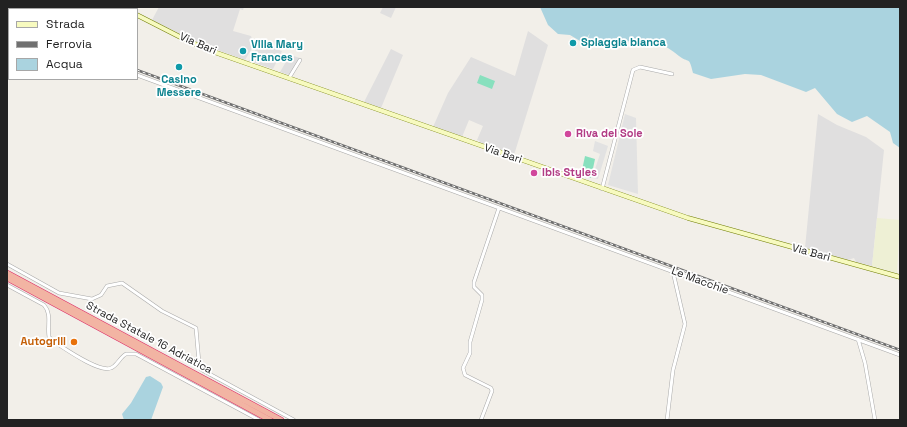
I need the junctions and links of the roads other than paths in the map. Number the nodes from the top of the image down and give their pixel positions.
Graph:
1 (138, 15) edge
2 (300, 60) dead end
3 (138, 74) edge
4 (672, 74) dead end
5 (289, 78) junction
6 (602, 189) junction
7 (499, 208) junction
8 (7, 264) edge
9 (673, 272) junction
10 (7, 273) edge
11 (900, 277) edge
12 (7, 278) edge
13 (7, 285) edge
14 (858, 339) junction
15 (900, 355) edge
16 (259, 420) edge
17 (270, 420) edge
18 (281, 420) edge
19 (294, 420) edge
20 (481, 420) edge
21 (667, 420) edge
22 (875, 420) edge

1 - 5 main road, Via Bari
2 - 5 street
3 - 7 street, Le Macchie
4 - 6 street
5 - 6 main road, Via Bari
6 - 11 main road, Via Bari
7 - 9 street, Le Macchie
7 - 20 street
8 - 19 street
9 - 14 street, Le Macchie
9 - 21 street
10 - 18 highway, Strada Statale 16 Adriatica
12 - 17 highway, Strada Statale 16 Adriatica
13 - 16 street
14 - 15 street, Le Macchie
14 - 22 street

